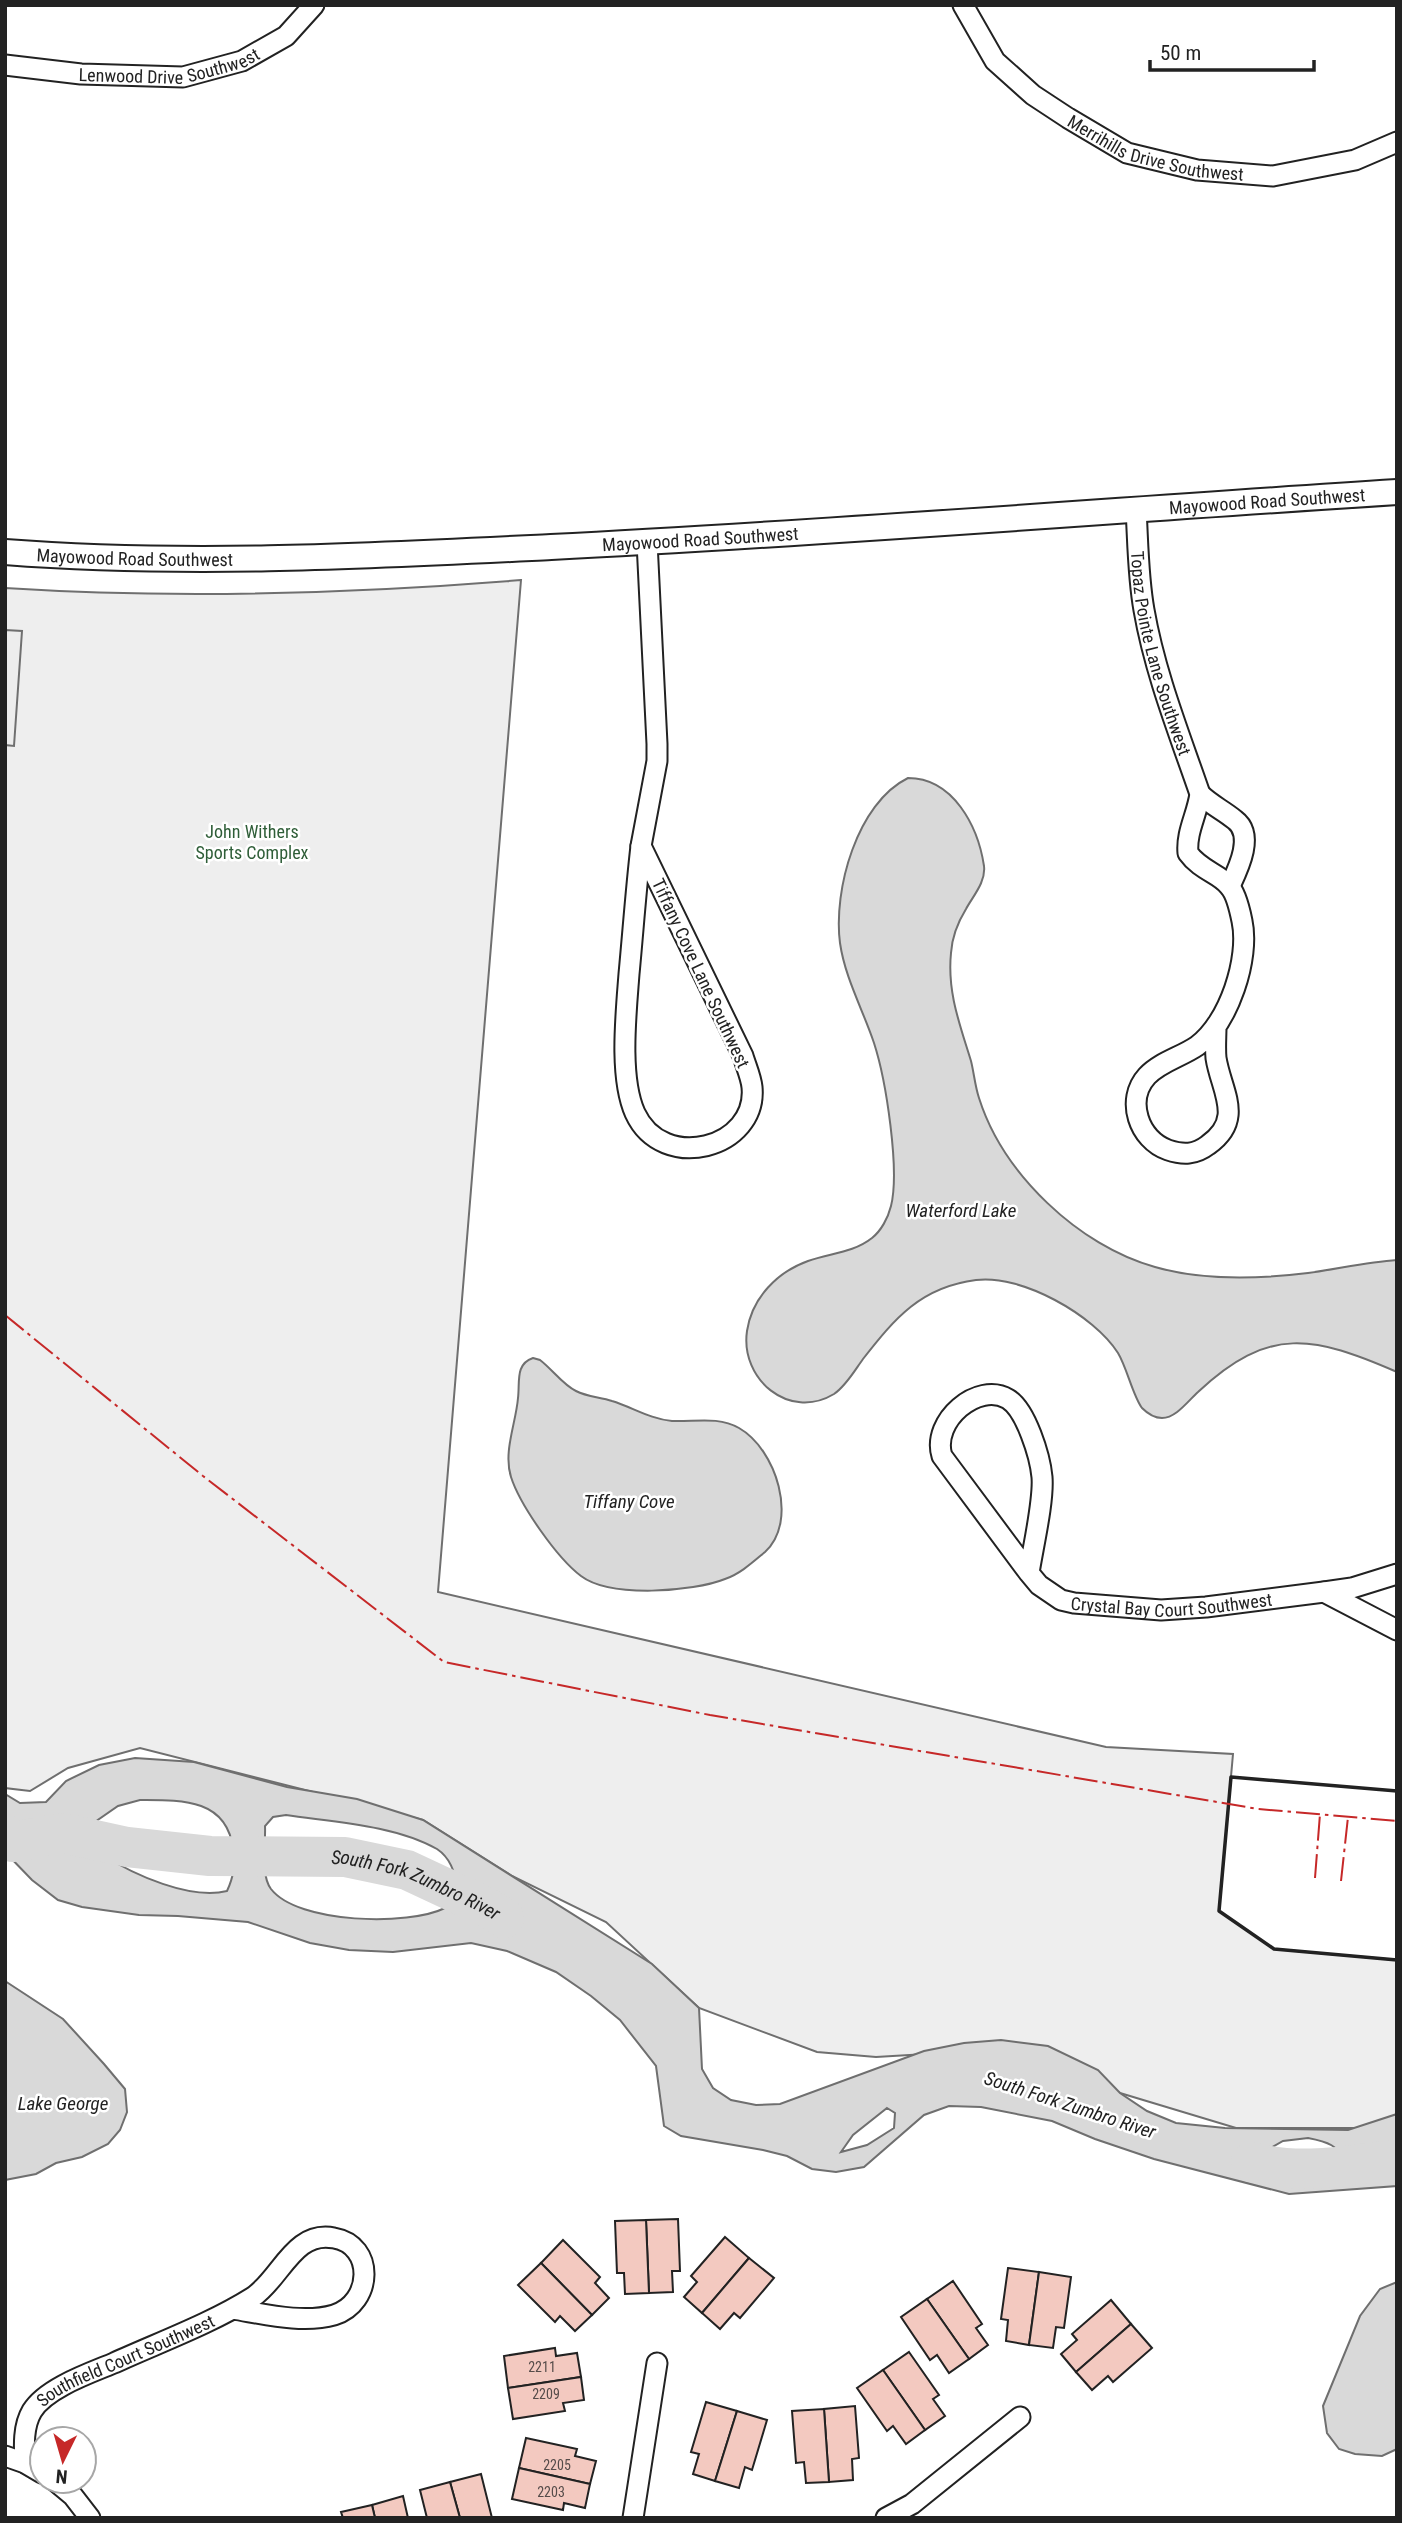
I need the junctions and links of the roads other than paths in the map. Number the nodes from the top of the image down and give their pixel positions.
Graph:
1 (314, 5) edge
2 (963, 5) edge
3 (5, 65) edge
4 (1397, 142) edge
5 (1397, 492) edge
6 (1136, 509) junction
7 (647, 542) junction
8 (5, 552) edge
9 (1200, 794) junction
10 (641, 846) junction
11 (1230, 886) junction
12 (1216, 1026) junction
13 (1029, 1573) junction
14 (1397, 1574) edge
15 (1324, 1592) junction
16 (1397, 1630) edge
17 (233, 2309) junction
18 (657, 2363) dead end
19 (1020, 2417) dead end
20 (5, 2456) edge
21 (25, 2463) junction
22 (28, 2465) edge
23 (71, 2495) edge
24 (90, 2518) edge
25 (634, 2518) edge
26 (886, 2518) edge

1 - 3 street, Lenwood Drive Southwest
2 - 4 street, Merrihills Drive Southwest
5 - 6 street, Mayowood Road Southwest
6 - 7 street, Mayowood Road Southwest
6 - 9 street, Topaz Pointe Lane Southwest
7 - 8 street, Mayowood Road Southwest
7 - 10 street, Tiffany Cove Lane Southwest
9 - 11 street
9 - 11 street
10 - 10 street, Tiffany Cove Lane Southwest
11 - 12 street
12 - 12 street
13 - 13 street, Crystal Bay Court Southwest
13 - 15 street, Crystal Bay Court Southwest
14 - 15 street, Crystal Bay Court Southwest
15 - 16 street
17 - 17 street, Southfield Court Southwest
17 - 21 street, Southfield Court Southwest
18 - 25 street
19 - 26 street
20 - 21 street
21 - 22 street
23 - 24 street

